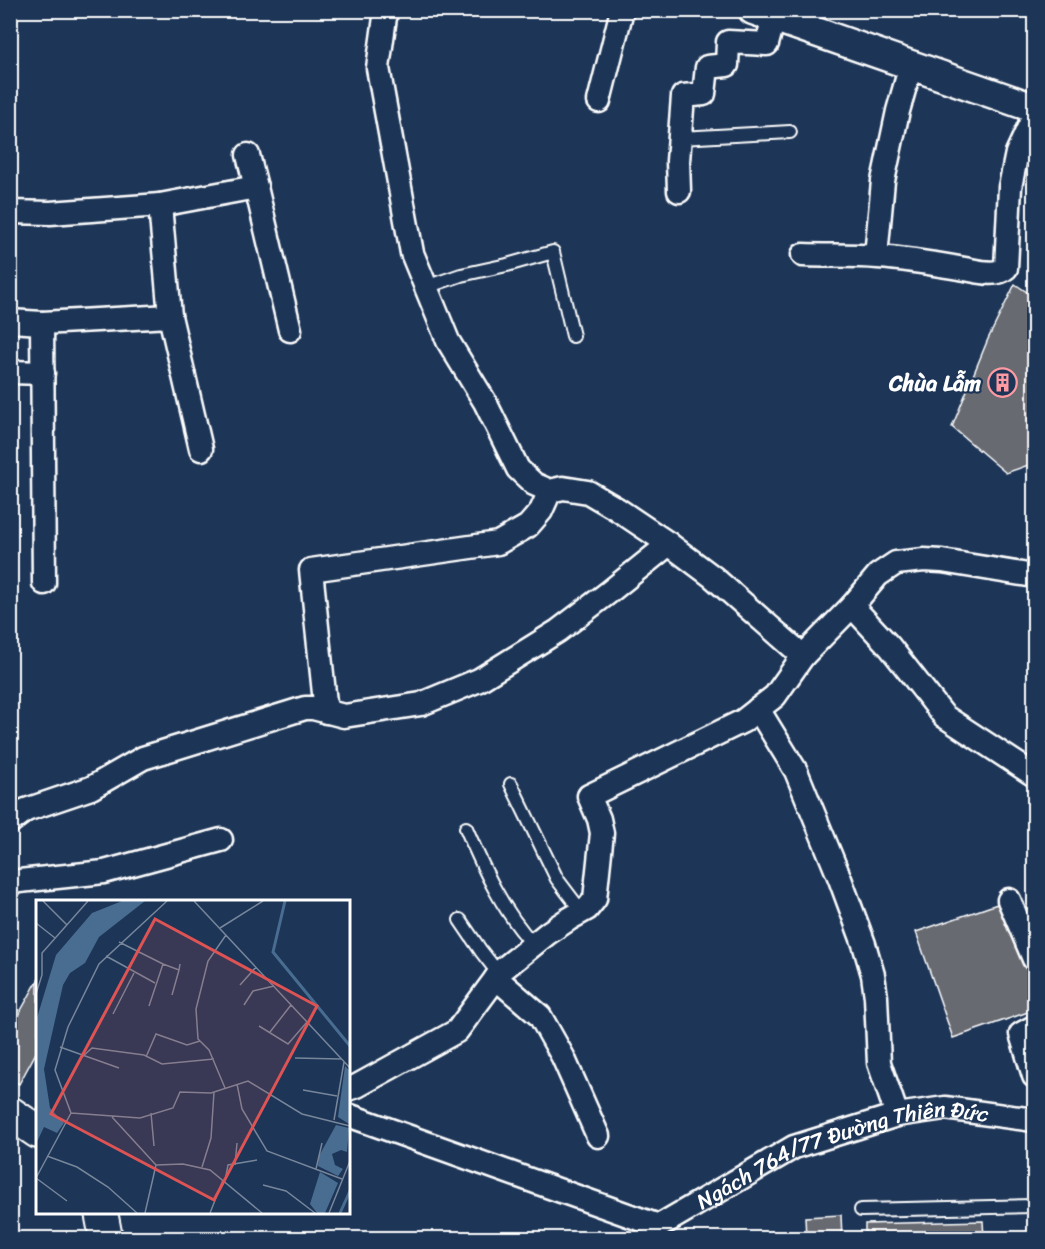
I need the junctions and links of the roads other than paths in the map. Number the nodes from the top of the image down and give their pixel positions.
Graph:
1 (386, 10) edge
2 (622, 10) edge
3 (763, 14) edge
4 (911, 65) junction
5 (599, 101) dead end
6 (1035, 108) edge
7 (1035, 116) edge
8 (790, 132) dead end
9 (680, 138) junction
10 (248, 155) dead end
11 (256, 187) junction
12 (679, 191) dead end
13 (160, 205) junction
14 (10, 212) edge
15 (803, 255) dead end
16 (876, 256) junction
17 (426, 287) junction
18 (170, 316) junction
19 (10, 321) edge
20 (42, 323) junction
21 (290, 330) dead end
22 (573, 336) dead end
23 (10, 372) edge
24 (43, 373) junction
25 (201, 449) dead end
26 (550, 491) junction
27 (669, 544) junction
28 (1035, 576) edge
29 (44, 583) dead end
30 (852, 606) junction
31 (803, 656) junction
32 (758, 709) junction
33 (326, 712) junction
34 (1035, 776) edge
35 (511, 784) dead end
36 (10, 822) edge
37 (466, 828) dead end
38 (220, 840) dead end
39 (10, 882) edge
40 (1009, 900) dead end
41 (582, 912) junction
42 (460, 920) dead end
43 (534, 945) junction
44 (1035, 959) edge
45 (497, 976) junction
46 (1035, 1027) edge
47 (1035, 1076) edge
48 (350, 1088) edge
49 (10, 1113) edge
50 (897, 1114) junction
51 (350, 1116) edge
52 (1035, 1120) edge
53 (36, 1131) edge
54 (598, 1136) dead end
55 (1035, 1206) edge
56 (861, 1210) dead end
57 (101, 1213) edge
58 (660, 1232) edge
59 (106, 1239) edge

1 - 17 street
2 - 5 street
3 - 4 street
3 - 9 street
4 - 6 street
4 - 16 street
7 - 16 street
8 - 9 lane
9 - 12 street
10 - 11 street
11 - 13 street
11 - 21 street
13 - 14 street
13 - 18 street
15 - 16 street
17 - 22 lane
17 - 26 street
18 - 20 street
18 - 25 street
19 - 20 street
20 - 24 street
23 - 24 street
24 - 29 street
26 - 27 street
26 - 33 street
27 - 31 street
27 - 33 street
28 - 30 street
30 - 31 street
30 - 34 street
31 - 32 street
32 - 41 street
32 - 50 street
33 - 36 street
35 - 41 lane
37 - 43 lane
38 - 39 street
40 - 44 street
41 - 43 street
42 - 45 lane
43 - 45 street
45 - 48 street
45 - 54 street
46 - 47 street
49 - 53 main road
50 - 52 street, Ngách 764/77 Đường Thiên Đức
50 - 58 street, Ngách 764/77 Đường Thiên Đức
51 - 58 street
55 - 56 lane
57 - 59 main road

